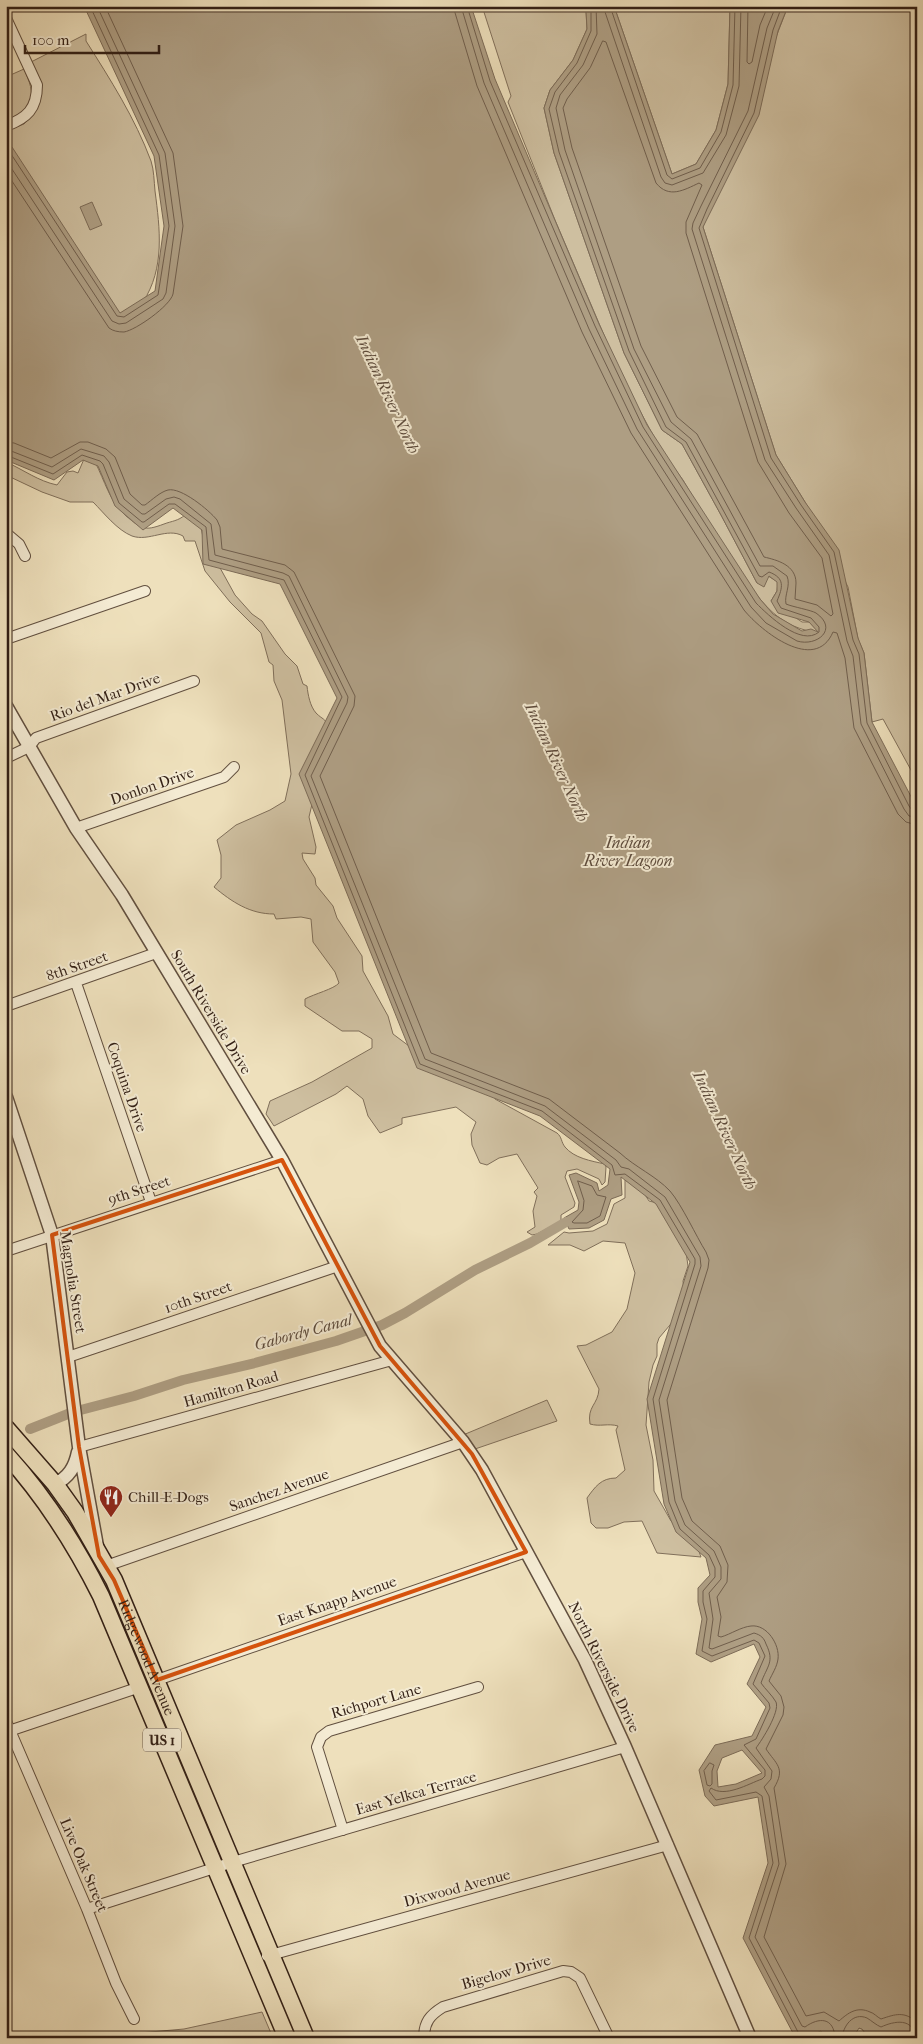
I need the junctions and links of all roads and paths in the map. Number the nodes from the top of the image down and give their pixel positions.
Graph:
1 (6, 18) edge
2 (6, 126) edge
3 (6, 533) edge
4 (24, 556) dead end
5 (145, 591) dead end
6 (6, 639) edge
7 (194, 681) dead end
8 (6, 706) edge
9 (29, 747) junction
10 (6, 758) edge
11 (234, 767) dead end
12 (76, 828) junction
13 (156, 953) junction
14 (76, 982) junction
15 (6, 1006) edge
16 (6, 1097) edge
17 (282, 1160) junction
18 (151, 1202) junction
19 (52, 1236) junction
20 (6, 1251) edge
21 (338, 1266) junction
22 (378, 1340) joint
23 (68, 1357) junction
24 (392, 1360) junction
25 (9, 1430) edge
26 (463, 1442) junction
27 (79, 1447) junction
28 (6, 1454) edge
29 (55, 1484) junction
30 (526, 1552) junction
31 (102, 1561) junction
32 (128, 1660) junction
33 (157, 1680) junction
34 (140, 1686) junction
35 (478, 1687) dead end
36 (167, 1705) junction
37 (8, 1728) edge
38 (625, 1747) junction
39 (343, 1830) junction
40 (668, 1845) junction
41 (233, 1862) junction
42 (216, 1868) junction
43 (87, 1909) junction
44 (271, 1954) junction
45 (254, 1960) junction
46 (134, 2019) dead end
47 (286, 2038) edge
48 (306, 2038) edge
49 (424, 2038) edge
50 (608, 2038) edge
51 (750, 2038) edge

1 - 2 street
3 - 4 street
5 - 6 street
7 - 9 street, Rio del Mar Drive
8 - 9 street, South Riverside Drive
9 - 10 street, Rio del Mar Drive
9 - 12 street, South Riverside Drive
11 - 12 street, Donlon Drive
12 - 13 street, South Riverside Drive
13 - 14 street, 8th Street
13 - 17 street, South Riverside Drive
14 - 15 street, 8th Street
14 - 18 street, Coquina Drive
16 - 19 street, Magnolia Street
17 - 18 street, 9th Street
17 - 21 street, South Riverside Drive
18 - 19 street, 9th Street
19 - 20 street, 9th Street
19 - 23 street, Magnolia Street
21 - 22 street, South Riverside Drive
21 - 23 street, 10th Street
22 - 24 street, North Riverside Drive
23 - 27 street, Magnolia Street
24 - 26 street, North Riverside Drive
24 - 27 street, Hamilton Road
25 - 29 main road, Ridgewood Avenue / US 1
26 - 30 street, North Riverside Drive
26 - 31 street, Sanchez Avenue
27 - 29 street, Magnolia Street
27 - 31 street, Magnolia Street
28 - 32 main road, Ridgewood Avenue / US 1
29 - 31 main road, Ridgewood Avenue / US 1
30 - 33 street, East Knapp Avenue
30 - 38 street, North Riverside Drive
31 - 33 main road, Ridgewood Avenue / US 1
32 - 33 main road
32 - 34 main road, Ridgewood Avenue / US 1
33 - 36 main road, Ridgewood Avenue / US 1
34 - 36 main road
34 - 37 street
34 - 42 main road, Ridgewood Avenue / US 1
35 - 39 street, Richport Lane
36 - 41 main road, Ridgewood Avenue / US 1
37 - 43 street, Live Oak Street
38 - 39 street, East Yelkca Terrace
38 - 40 street, North Riverside Drive
39 - 41 street, East Yelkca Terrace
40 - 44 street, Dixwood Avenue
40 - 51 street, North Riverside Drive
41 - 42 street, East Yelkca Terrace
41 - 44 main road, Ridgewood Avenue / US 1
42 - 43 street, East Yelkca Terrace
42 - 45 main road, Ridgewood Avenue / US 1
43 - 46 street, Live Oak Street
44 - 45 street, Dixwood Avenue
44 - 48 main road, Ridgewood Avenue / US 1
45 - 47 main road, Ridgewood Avenue / US 1
49 - 50 street, Bigelow Drive

